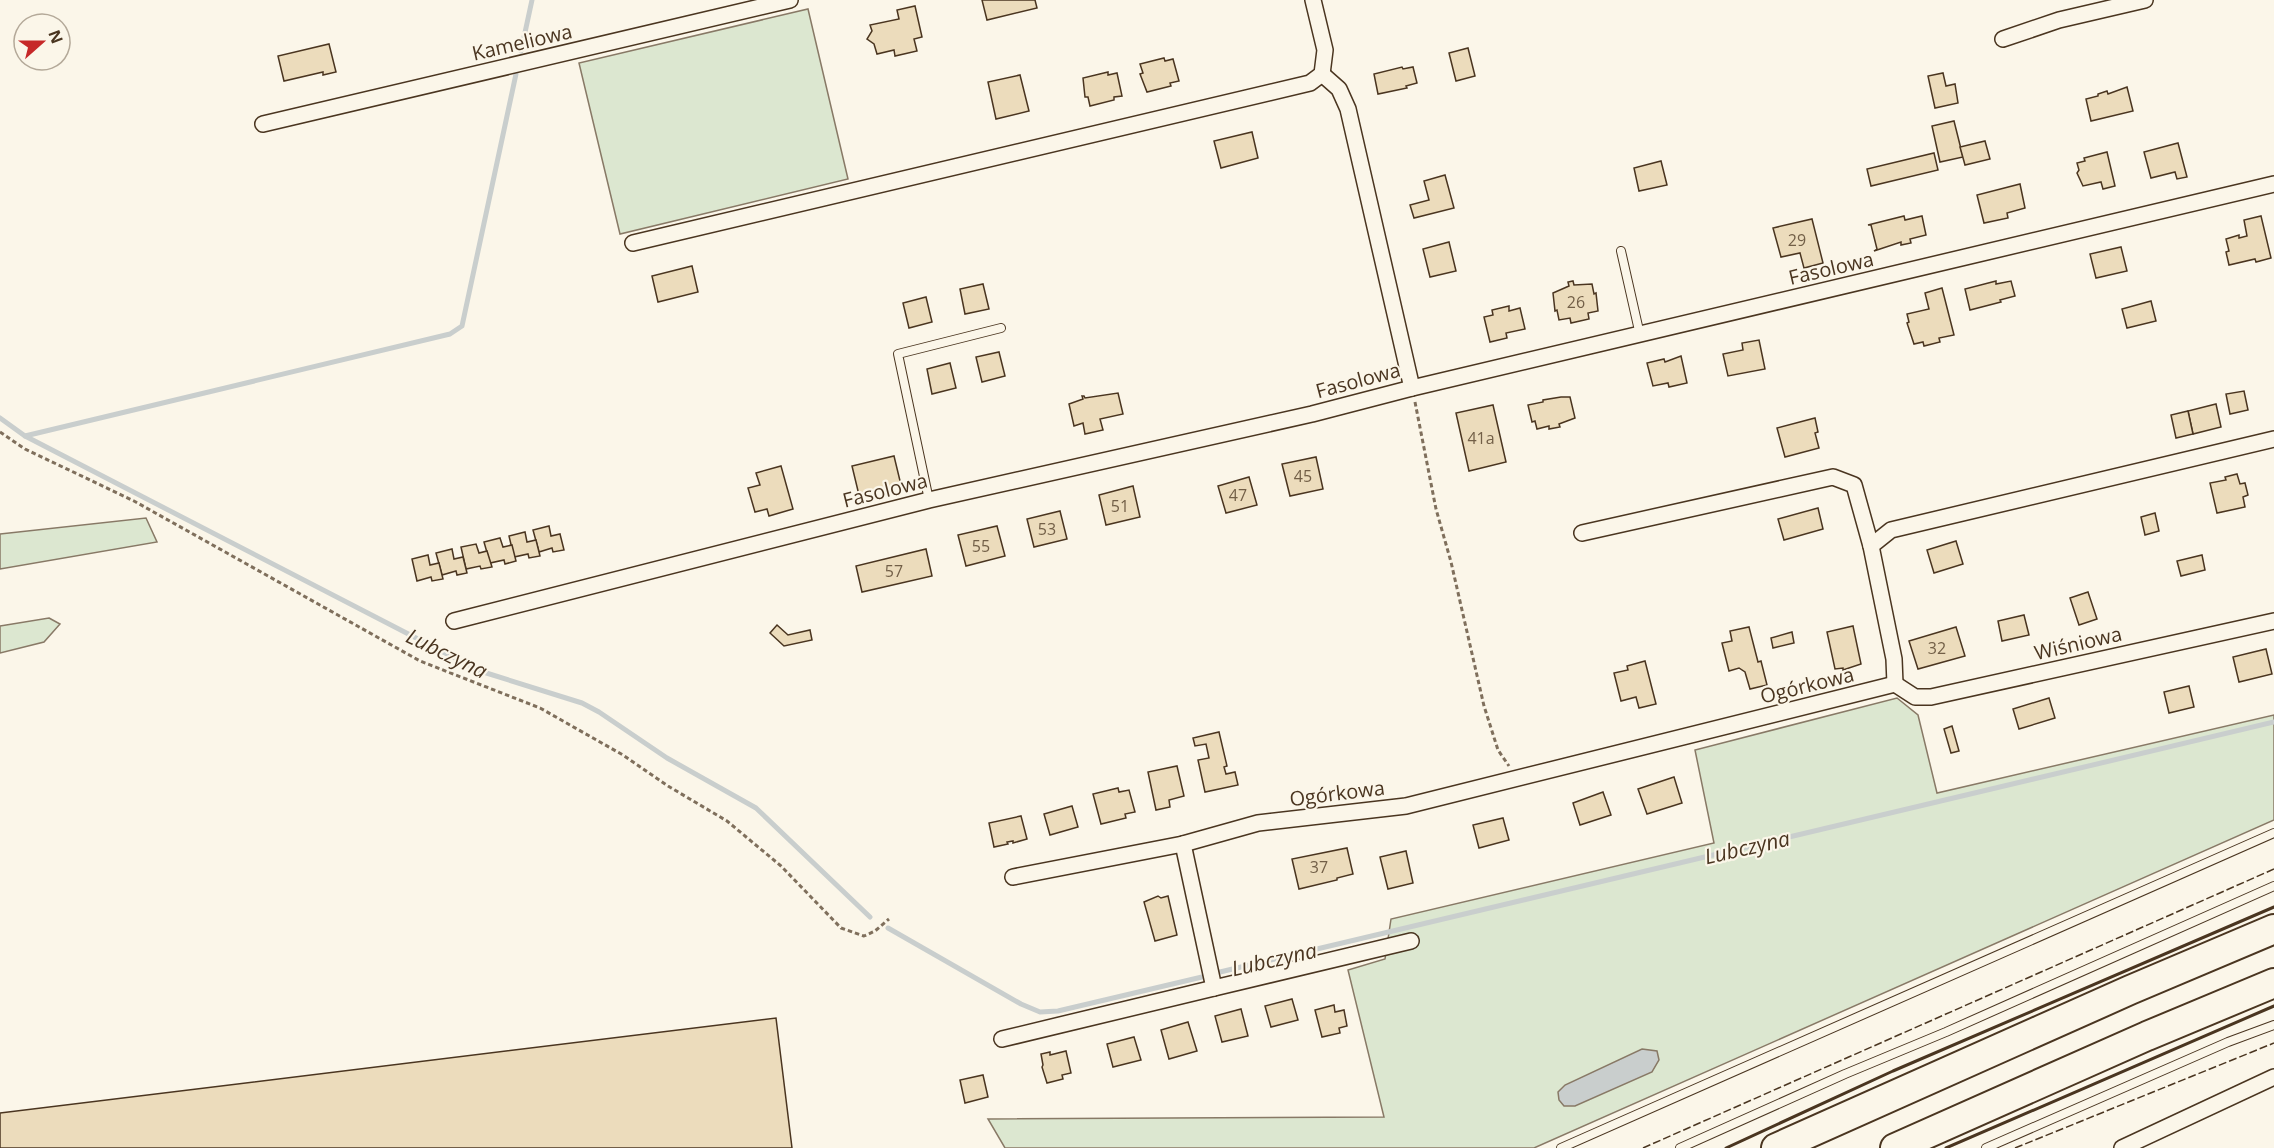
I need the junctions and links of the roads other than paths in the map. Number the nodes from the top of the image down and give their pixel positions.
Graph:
1 (790, 0) edge
2 (1313, 0) edge
3 (2145, 0) edge
4 (2003, 39) dead end
5 (1322, 74) junction
6 (263, 124) dead end
7 (2274, 184) edge
8 (633, 243) dead end
9 (1622, 251) dead end
10 (1001, 328) dead end
11 (1640, 335) junction
12 (1412, 388) junction
13 (2274, 440) edge
14 (929, 500) junction
15 (1582, 533) dead end
16 (1871, 546) junction
17 (454, 621) dead end
18 (2274, 621) edge
19 (1895, 684) junction
20 (2274, 833) edge
21 (1184, 844) junction
22 (1013, 877) dead end
23 (2274, 886) edge
24 (2274, 929) edge
25 (1411, 941) dead end
26 (2274, 983) edge
27 (1214, 988) junction
28 (2274, 1025) edge
29 (1002, 1039) dead end
30 (2274, 1077) edge
31 (1561, 1148) edge
32 (1680, 1148) edge
33 (1776, 1148) edge
34 (1895, 1148) edge
35 (1986, 1148) edge
36 (2122, 1148) edge

1 - 6 street, Kameliowa
2 - 5 street
3 - 4 street
5 - 8 street
5 - 12 street
7 - 11 street, Fasolowa
9 - 11 lane
10 - 14 lane
11 - 12 street, Fasolowa
12 - 14 street, Fasolowa
13 - 16 street
14 - 17 street, Fasolowa
15 - 16 street
16 - 19 street
18 - 19 street, Wiśniowa
19 - 21 street, Ogórkowa
20 - 31 lane
21 - 22 street, Ogórkowa
21 - 27 street
23 - 32 lane
24 - 33 highway
25 - 27 street
26 - 34 highway
27 - 29 street
28 - 35 lane
30 - 36 street

